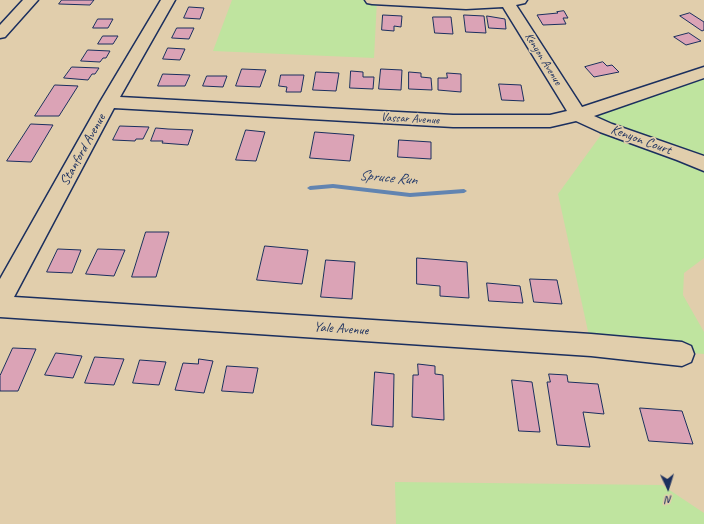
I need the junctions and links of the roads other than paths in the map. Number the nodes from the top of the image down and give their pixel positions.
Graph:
1 (31, 0) edge
2 (168, 0) edge
3 (372, 0) edge
4 (514, 1) edge
5 (0, 34) edge
6 (704, 72) edge
7 (109, 102) junction
8 (578, 115) junction
9 (704, 164) edge
10 (0, 301) edge
11 (0, 307) edge
12 (682, 354) dead end

1 - 5 street
2 - 7 street, Stanford Avenue
3 - 4 street
4 - 8 street, Kenyon Avenue
6 - 8 street, Vassar Avenue
7 - 8 street, Vassar Avenue
7 - 10 street, Stanford Avenue
8 - 9 street, Kenyon Court
11 - 12 street, Yale Avenue

